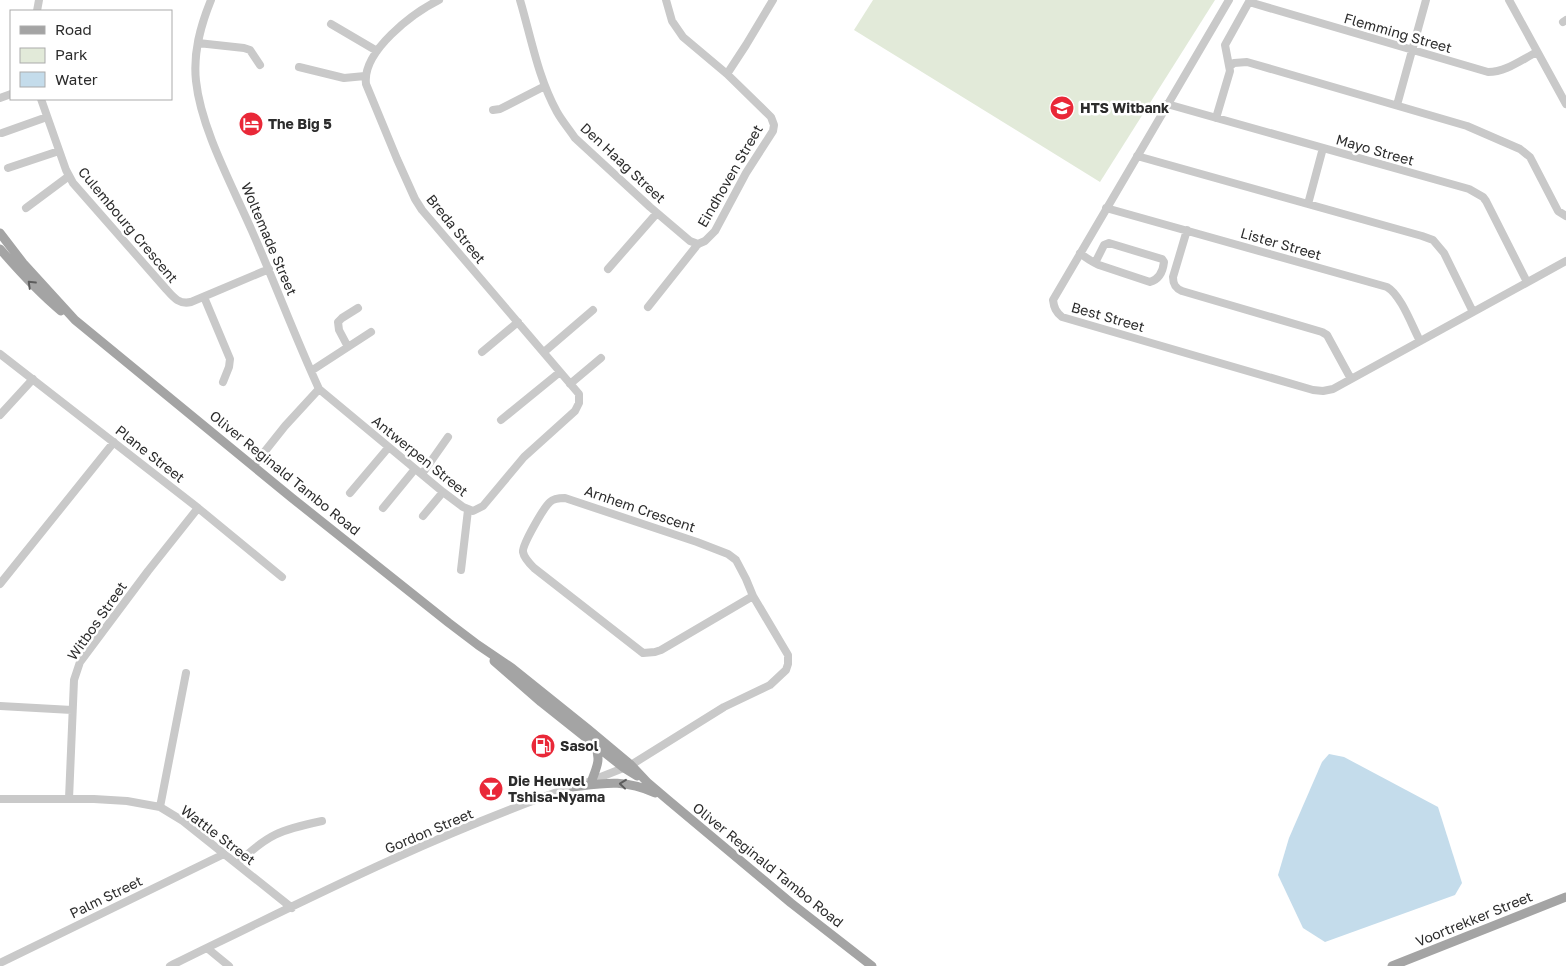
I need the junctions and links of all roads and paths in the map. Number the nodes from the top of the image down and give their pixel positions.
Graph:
1 (211, 0) edge
2 (439, 0) edge
3 (520, 0) edge
4 (666, 0) edge
5 (773, 0) edge
6 (1228, 0) edge
7 (1426, 0) edge
8 (1508, 0) edge
9 (1250, 1) edge
10 (331, 24) dead end
11 (198, 43) junction
12 (1413, 50) junction
13 (377, 52) junction
14 (1537, 52) junction
15 (260, 65) dead end
16 (1230, 66) junction
17 (299, 67) dead end
18 (727, 74) junction
19 (365, 76) junction
20 (545, 86) junction
21 (41, 100) edge
22 (1167, 104) junction
23 (1566, 104) edge
24 (1397, 105) junction
25 (493, 110) dead end
26 (47, 118) junction
27 (1216, 118) junction
28 (2, 133) dead end
29 (1323, 148) junction
30 (58, 151) junction
31 (1137, 156) junction
32 (8, 168) dead end
33 (69, 176) junction
34 (1308, 204) junction
35 (26, 208) dead end
36 (1106, 208) junction
37 (657, 213) junction
38 (1566, 216) edge
39 (1187, 230) junction
40 (0, 233) edge
41 (698, 244) junction
42 (2, 246) edge
43 (1080, 253) junction
44 (1566, 261) edge
45 (1095, 263) junction
46 (269, 269) junction
47 (608, 269) dead end
48 (1527, 282) junction
49 (204, 297) junction
50 (648, 307) dead end
51 (358, 308) dead end
52 (593, 310) dead end
53 (1474, 312) junction
54 (518, 322) junction
55 (371, 332) dead end
56 (1420, 341) junction
57 (348, 347) junction
58 (482, 352) dead end
59 (544, 352) junction
60 (0, 354) edge
61 (601, 358) dead end
62 (311, 371) junction
63 (560, 372) junction
64 (32, 379) junction
65 (1351, 379) junction
66 (223, 382) dead end
67 (570, 384) junction
68 (319, 389) junction
69 (0, 415) edge
70 (501, 420) dead end
71 (448, 437) dead end
72 (114, 442) junction
73 (388, 448) junction
74 (524, 457) joint
75 (254, 465) junction
76 (415, 469) junction
77 (422, 474) junction
78 (443, 492) junction
79 (350, 493) dead end
80 (198, 508) junction
81 (383, 508) dead end
82 (468, 510) junction
83 (422, 516) dead end
84 (461, 570) dead end
85 (282, 577) dead end
86 (0, 584) edge
87 (754, 596) junction
88 (478, 645) junction
89 (788, 664) joint
90 (186, 673) dead end
91 (0, 706) edge
92 (72, 710) junction
93 (595, 745) junction
94 (628, 767) junction
95 (592, 780) junction
96 (573, 787) junction
97 (0, 799) edge
98 (69, 799) junction
99 (668, 800) junction
100 (160, 807) junction
101 (322, 822) dead end
102 (224, 854) junction
103 (237, 864) junction
104 (1566, 897) edge
105 (292, 908) junction
106 (207, 948) junction
107 (0, 963) edge
108 (1406, 964) edge
109 (170, 966) edge
110 (229, 966) edge
111 (872, 966) edge
112 (1392, 966) edge

1 - 11 street, Woltemade Street
2 - 13 street
3 - 20 street, Den Haag Street
4 - 18 street, Eindhoven Street
5 - 18 street
6 - 22 street, Best Street
7 - 12 street
8 - 14 street
9 - 12 street, Flemming Street
9 - 16 street
10 - 13 street
11 - 15 street
11 - 46 street, Woltemade Street
12 - 14 street, Flemming Street
12 - 24 street
13 - 19 street
14 - 23 street
16 - 24 street
16 - 27 street
17 - 19 street
18 - 41 street, Eindhoven Street
19 - 54 street, Breda Street
20 - 25 street
20 - 37 street, Den Haag Street
21 - 26 street, Culembourg Crescent
22 - 27 street, Mayo Street
22 - 31 street, Best Street
24 - 38 street
26 - 28 street
26 - 30 street, Culembourg Crescent
27 - 29 street, Mayo Street
29 - 34 street
29 - 48 street, Mayo Street
30 - 32 street
30 - 33 street, Culembourg Crescent
31 - 34 street
31 - 36 street, Best Street
33 - 35 street
33 - 49 street, Culembourg Crescent
34 - 53 street
36 - 39 street, Lister Street
36 - 43 street, Best Street
37 - 41 street, Den Haag Street
37 - 47 street
39 - 56 street, Lister Street
39 - 65 street
40 - 42 main road, Oliver Reginald Tambo Road
41 - 50 street, Eindhoven Street
42 - 75 main road, Oliver Reginald Tambo Road
43 - 45 street
43 - 65 street, Best Street
44 - 48 street
45 - 45 street
46 - 49 street, Culembourg Crescent
46 - 62 street, Woltemade Street
48 - 53 street
49 - 66 street
51 - 57 street
52 - 59 street
53 - 56 street
54 - 58 street
54 - 59 street, Breda Street
55 - 57 street
56 - 65 street
57 - 62 street
59 - 63 street, Breda Street
60 - 64 street, Plane Street
61 - 67 street
62 - 68 street, Woltemade Street
63 - 67 street, Breda Street
63 - 70 street
64 - 69 street
64 - 72 street, Plane Street
67 - 74 street, Breda Street
68 - 73 street, Antwerpen Street
68 - 75 street
71 - 77 street
72 - 80 street, Plane Street
72 - 86 street
73 - 76 street, Antwerpen Street
73 - 79 street
74 - 82 street, Antwerpen Street
75 - 88 main road, Oliver Reginald Tambo Road
76 - 77 street, Antwerpen Street
76 - 81 street
77 - 78 street, Antwerpen Street
78 - 82 street, Antwerpen Street
78 - 83 street
80 - 85 street, Plane Street
80 - 92 street, Witbos Street
82 - 84 street
87 - 87 street, Arnhem Crescent
87 - 89 street, Arnhem Crescent
88 - 93 main road, Oliver Reginald Tambo Road
88 - 94 main road, Oliver Reginald Tambo Road
89 - 94 street, Gordon Street
90 - 100 street
91 - 92 street
92 - 98 street, Witbos Street
93 - 94 main road, Oliver Reginald Tambo Road
93 - 95 main road
94 - 95 street, Gordon Street
94 - 99 main road, Oliver Reginald Tambo Road
95 - 96 street, Gordon Street
99 -> 96 main road
96 - 105 street, Gordon Street
97 - 98 street, Wattle Street
98 - 100 street, Wattle Street
99 - 111 main road, Oliver Reginald Tambo Road
100 - 102 street, Wattle Street
101 - 103 street
102 - 103 street, Wattle Street
102 - 107 street, Palm Street
103 - 105 street, Wattle Street
104 - 108 main road, Voortrekker Street
105 - 106 street, Gordon Street
106 - 109 street, Gordon Street
106 - 110 street
108 - 112 main road, Voortrekker Street

